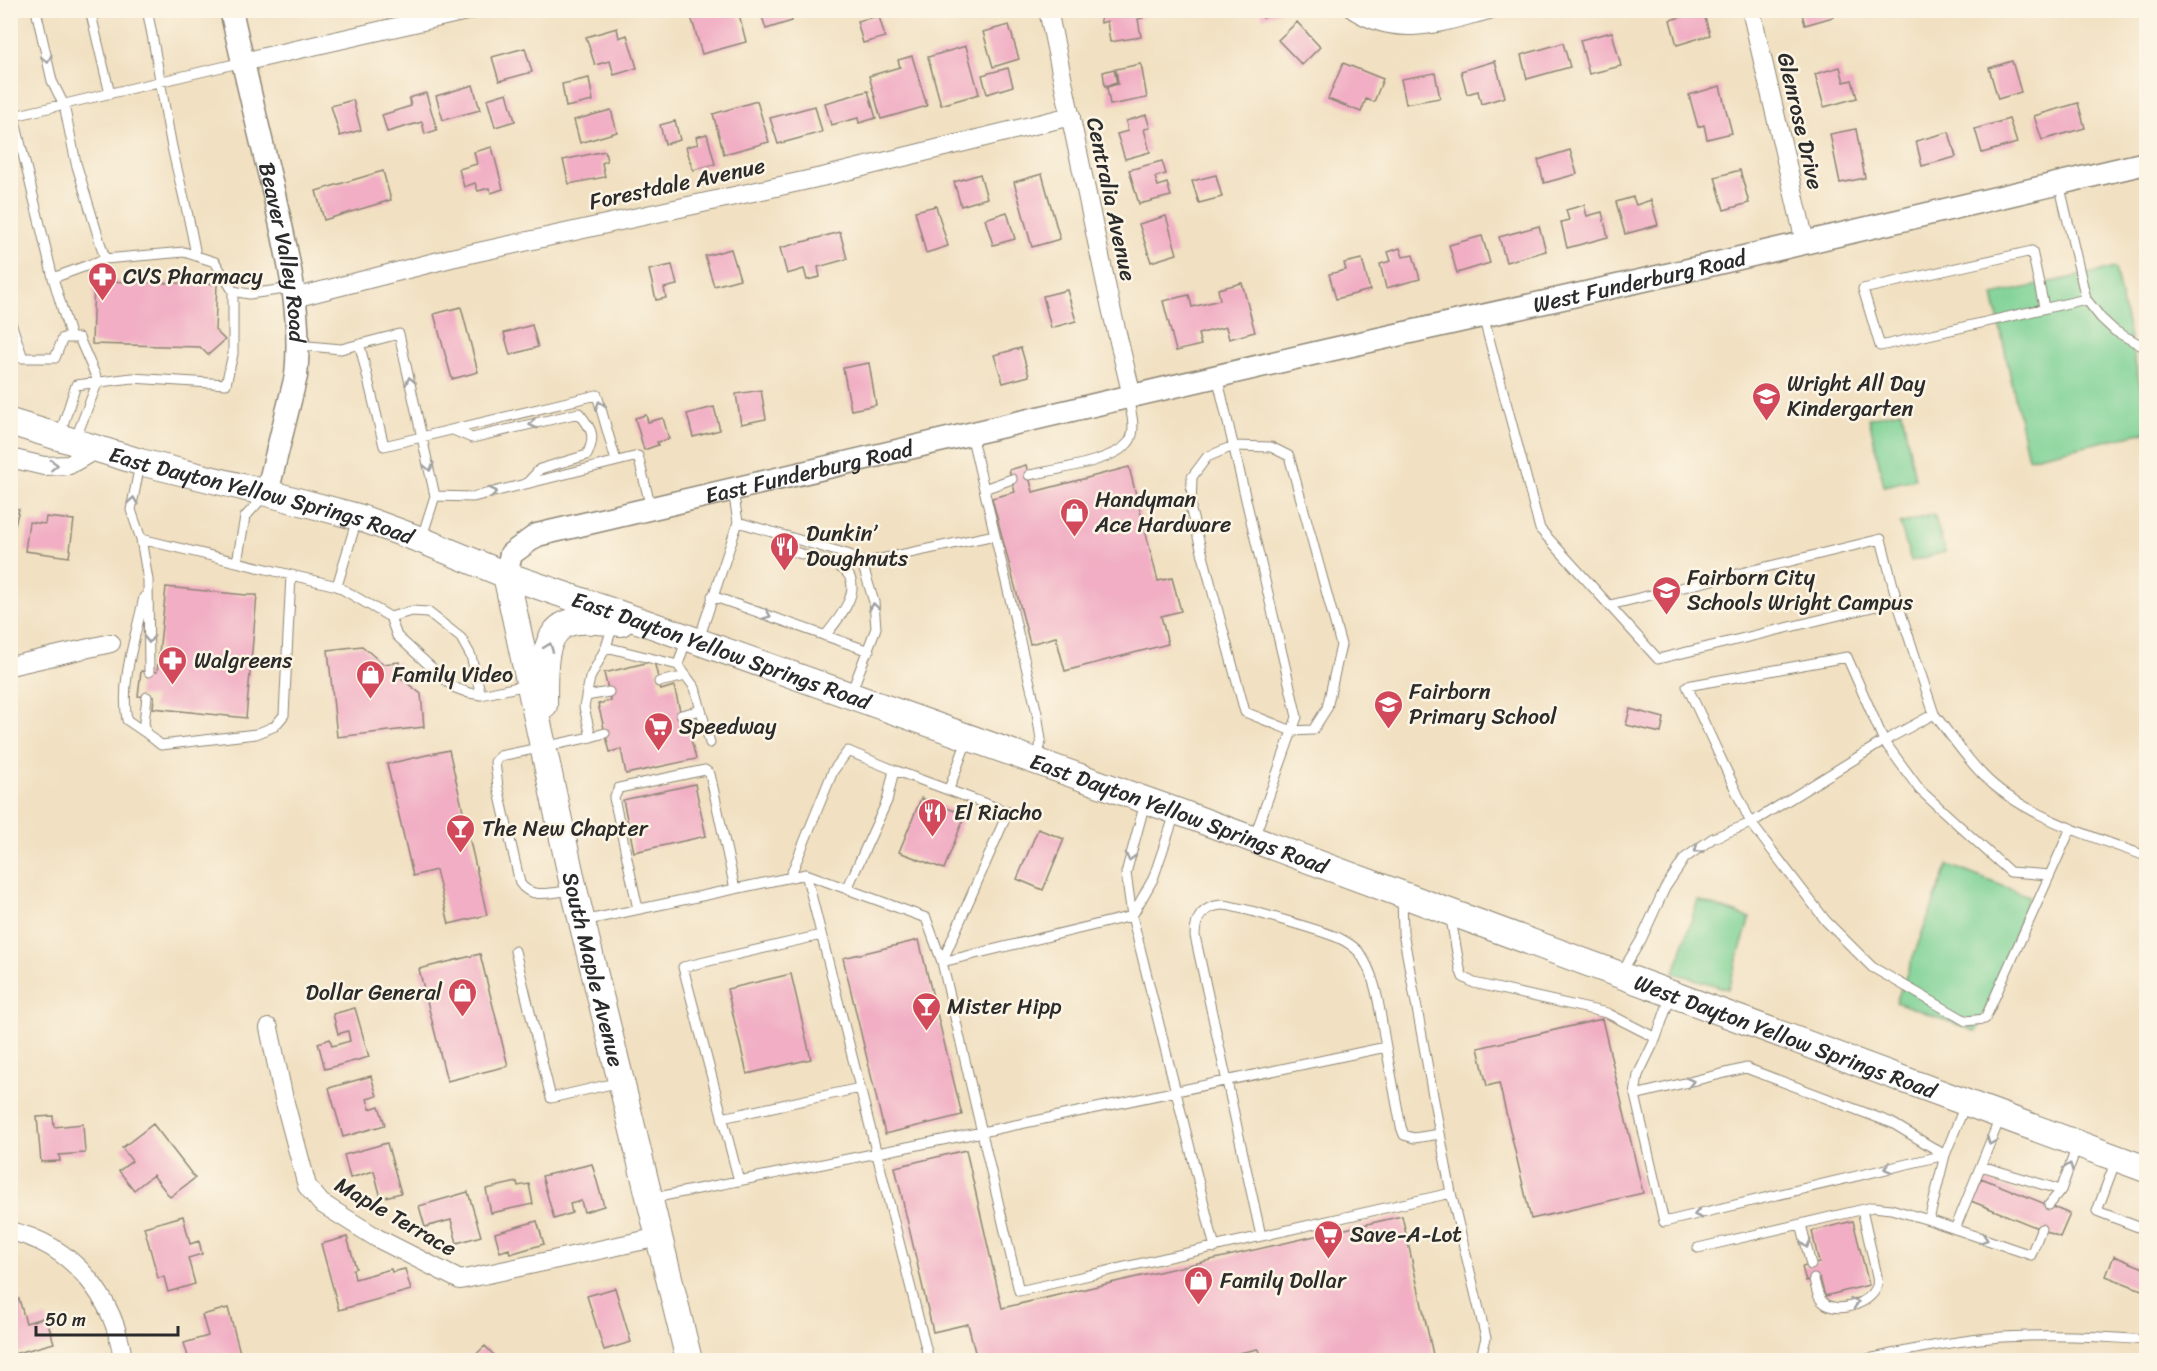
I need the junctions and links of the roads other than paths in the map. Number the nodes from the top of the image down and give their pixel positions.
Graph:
1 (36, 10) edge
2 (90, 10) edge
3 (147, 10) edge
4 (231, 10) edge
5 (471, 10) edge
6 (1048, 10) edge
7 (1489, 10) edge
8 (1751, 10) edge
9 (1356, 11) edge
10 (243, 62) junction
11 (160, 82) junction
12 (110, 94) junction
13 (64, 105) junction
14 (1071, 116) junction
15 (12, 117) edge
16 (2146, 163) edge
17 (2059, 183) junction
18 (1805, 242) junction
19 (196, 256) junction
20 (105, 259) junction
21 (53, 278) junction
22 (233, 291) junction
23 (294, 293) junction
24 (2086, 299) junction
25 (2044, 307) junction
26 (1483, 316) junction
27 (10, 320) edge
28 (75, 338) junction
29 (298, 345) junction
30 (360, 346) junction
31 (2146, 348) edge
32 (10, 355) edge
33 (22, 358) junction
34 (1217, 376) junction
35 (98, 381) junction
36 (1130, 396) junction
37 (10, 422) edge
38 (453, 430) junction
39 (971, 434) junction
40 (423, 438) junction
41 (76, 443) junction
42 (1233, 446) junction
43 (10, 458) edge
44 (616, 461) junction
45 (140, 462) junction
46 (1029, 475) dead end
47 (1012, 479) dead end
48 (527, 483) junction
49 (984, 489) junction
50 (733, 490) junction
51 (267, 492) junction
52 (435, 496) junction
53 (651, 509) junction
54 (358, 517) junction
55 (738, 522) junction
56 (995, 535) junction
57 (141, 539) junction
58 (421, 540) junction
59 (795, 552) dead end
60 (237, 562) junction
61 (862, 563) junction
62 (291, 575) junction
63 (506, 575) junction
64 (148, 580) junction
65 (337, 586) junction
66 (712, 596) junction
67 (1897, 601) junction
68 (1610, 605) junction
69 (390, 617) junction
70 (613, 622) junction
71 (649, 624) junction
72 (825, 636) junction
73 (692, 639) junction
74 (111, 643) dead end
75 (606, 647) junction
76 (868, 651) junction
77 (678, 665) junction
78 (10, 666) edge
79 (149, 672) dead end
80 (686, 676) junction
81 (659, 682) dead end
82 (530, 685) junction
83 (609, 692) dead end
84 (481, 694) junction
85 (586, 696) junction
86 (850, 696) junction
87 (147, 697) dead end
88 (701, 710) junction
89 (1934, 714) junction
90 (681, 715) dead end
91 (1292, 731) junction
92 (146, 733) junction
93 (605, 733) dead end
94 (591, 737) junction
95 (968, 738) junction
96 (1884, 741) junction
97 (710, 743) dead end
98 (543, 747) junction
99 (1038, 762) junction
100 (894, 770) junction
101 (949, 789) junction
102 (1145, 800) junction
103 (1176, 811) junction
104 (1751, 823) junction
105 (2071, 828) junction
106 (1253, 840) junction
107 (2146, 856) edge
108 (806, 874) junction
109 (2050, 875) junction
110 (790, 877) junction
111 (735, 889) junction
112 (847, 889) junction
113 (575, 890) junction
114 (1413, 898) junction
115 (638, 909) junction
116 (1450, 912) junction
117 (1132, 916) junction
118 (583, 921) junction
119 (821, 935) junction
120 (515, 951) dead end
121 (942, 962) junction
122 (1620, 975) junction
123 (1671, 995) junction
124 (269, 1028) dead end
125 (1656, 1038) junction
126 (1386, 1047) junction
127 (1228, 1080) junction
128 (622, 1081) junction
129 (860, 1088) junction
130 (1175, 1091) junction
131 (1635, 1095) junction
132 (1966, 1103) junction
133 (2001, 1116) junction
134 (722, 1118) junction
135 (982, 1132) junction
136 (1440, 1134) junction
137 (2078, 1144) junction
138 (876, 1154) junction
139 (1945, 1155) junction
140 (2116, 1158) junction
141 (1981, 1166) junction
142 (2146, 1169) edge
143 (739, 1181) junction
144 (2061, 1190) junction
145 (1451, 1193) junction
146 (650, 1198) junction
147 (2049, 1205) dead end
148 (1862, 1210) junction
149 (1929, 1220) junction
150 (1801, 1224) junction
151 (1955, 1229) junction
152 (2041, 1229) dead end
153 (2146, 1230) edge
154 (10, 1231) edge
155 (1261, 1236) junction
156 (659, 1237) junction
157 (1215, 1248) junction
158 (1698, 1248) dead end
159 (1811, 1265) dead end
160 (1814, 1280) dead end
161 (2146, 1340) edge
162 (123, 1360) edge
163 (689, 1360) edge
164 (929, 1360) edge
165 (1480, 1360) edge
166 (1863, 1360) edge

1 -> 13 lane
2 - 12 lane
3 - 11 lane
4 - 10 street, Beaver Valley Road
5 - 10 street
6 - 14 street, Centralia Avenue
7 - 9 street
8 - 18 street, Glenrose Drive
10 - 11 lane
10 - 23 street, Beaver Valley Road
11 - 12 lane
11 - 19 lane
12 - 13 lane
13 - 15 lane
13 - 20 lane
14 - 23 street, Forestdale Avenue
14 - 36 street, Centralia Avenue
15 - 21 lane
16 - 17 street, West Funderburg Road
17 - 18 street, West Funderburg Road
17 - 24 lane
18 - 26 street, West Funderburg Road
19 - 20 lane
19 - 22 lane
20 - 21 lane
21 - 28 lane
22 - 23 lane
22 - 35 lane
23 - 29 street, Beaver Valley Road
24 - 25 lane
24 - 31 lane
25 - 25 lane
26 - 34 street, West Funderburg Road
26 - 68 lane
27 - 33 lane
28 - 33 lane
28 - 35 lane
29 - 30 lane
29 - 51 street, Beaver Valley Road
30 - 40 lane
40 -> 30 lane
32 - 33 lane
34 - 36 street, West Funderburg Road
34 - 42 lane
35 - 41 lane
35 - 41 lane
36 - 39 street, East Funderburg Road
36 - 46 lane
37 - 41 main road, East Dayton Yellow Springs Road
38 - 40 lane
44 -> 38 lane
48 -> 38 lane
39 - 49 lane
39 - 50 street, East Funderburg Road
40 -> 52 lane
43 -> 41 street
41 - 45 main road, East Dayton Yellow Springs Road
42 - 91 lane
42 - 91 lane
42 - 91 lane
44 - 48 lane
44 - 53 lane
45 - 51 main road, East Dayton Yellow Springs Road
57 -> 45 lane
47 - 49 lane
52 -> 48 lane
49 - 56 lane
50 - 53 street, East Funderburg Road
50 - 55 lane
51 - 54 main road, East Dayton Yellow Springs Road
51 - 60 lane
52 - 58 lane
53 - 63 street, East Funderburg Road
54 - 58 main road, East Dayton Yellow Springs Road
54 - 65 lane
55 - 61 lane
55 - 66 lane
56 - 61 lane
56 - 99 lane
57 - 60 lane
57 - 64 lane
58 - 63 main road, East Dayton Yellow Springs Road
59 - 72 lane
60 - 62 lane
76 -> 61 lane
62 - 65 lane
62 - 92 lane
63 - 71 main road, East Dayton Yellow Springs Road
63 - 82 main road, South Maple Avenue
64 -> 79 lane
64 - 92 lane
65 - 69 lane
66 -> 72 lane
66 - 73 lane
67 - 68 lane
67 - 68 lane
67 - 89 lane
69 - 84 lane
69 - 84 lane
70 - 71 main road
70 - 75 lane
98 -> 70 main road
71 - 73 main road, East Dayton Yellow Springs Road
72 - 76 lane
73 - 77 lane
73 - 86 main road, East Dayton Yellow Springs Road
74 - 78 street
75 - 77 lane
75 - 85 lane
76 - 86 lane
77 - 80 lane
80 - 81 lane
80 - 88 lane
82 - 84 lane
82 - 98 main road, South Maple Avenue
83 - 85 lane
85 - 94 lane
86 - 95 main road, East Dayton Yellow Springs Road
87 - 92 lane
88 - 90 lane
88 - 97 lane
89 - 96 lane
89 - 105 lane
91 - 106 lane
93 - 94 lane
94 - 98 lane
95 - 99 main road, East Dayton Yellow Springs Road
95 - 101 lane
96 - 104 lane
96 - 104 lane
96 - 109 lane
98 - 113 main road, South Maple Avenue
98 - 113 lane
99 - 102 main road, East Dayton Yellow Springs Road
100 - 101 lane
100 - 110 lane
100 - 112 lane
101 - 121 lane
102 - 103 main road, East Dayton Yellow Springs Road
102 -> 117 lane
103 - 106 main road, East Dayton Yellow Springs Road
103 - 117 lane
104 - 109 lane
104 -> 122 lane
105 - 107 lane
105 - 109 lane
106 - 114 main road, East Dayton Yellow Springs Road
108 - 110 lane
108 - 112 lane
108 - 119 lane
110 - 111 lane
111 - 115 lane
111 - 115 lane
112 - 121 lane
113 - 118 main road, South Maple Avenue
114 - 116 main road, West Dayton Yellow Springs Road
114 - 136 lane
115 - 118 lane
116 - 122 main road, West Dayton Yellow Springs Road
116 - 125 lane
117 - 121 lane
117 - 130 lane
118 - 128 main road, South Maple Avenue
119 - 129 lane
119 - 134 lane
120 - 128 lane
121 - 135 lane
122 - 123 main road, West Dayton Yellow Springs Road
123 - 125 lane
123 - 132 main road, West Dayton Yellow Springs Road
124 - 156 street, Maple Terrace
125 - 131 lane
126 - 127 lane
126 - 127 lane
126 - 136 lane
127 - 130 lane
127 - 155 lane
128 - 146 main road, South Maple Avenue
129 - 134 lane
129 - 138 lane
130 - 135 lane
130 - 157 lane
131 -> 139 lane
139 -> 131 lane
132 - 133 main road, West Dayton Yellow Springs Road
132 - 139 lane
133 - 137 main road, West Dayton Yellow Springs Road
133 -> 141 lane
134 - 143 lane
135 - 138 lane
135 - 157 lane
136 - 145 lane
137 - 140 main road, West Dayton Yellow Springs Road
144 -> 137 lane
138 - 143 lane
138 - 164 lane
139 - 149 lane
140 - 142 main road, West Dayton Yellow Springs Road
140 - 153 lane
141 - 144 lane
141 - 151 lane
143 - 146 lane
144 - 147 lane
145 - 155 lane
145 - 165 lane
146 - 156 main road, South Maple Avenue
148 - 149 lane
148 - 150 lane
160 -> 148 lane
149 - 151 lane
150 - 158 lane
150 -> 159 lane
151 -> 152 lane
154 - 162 street
155 - 157 lane
156 - 163 main road, South Maple Avenue
161 - 166 lane

